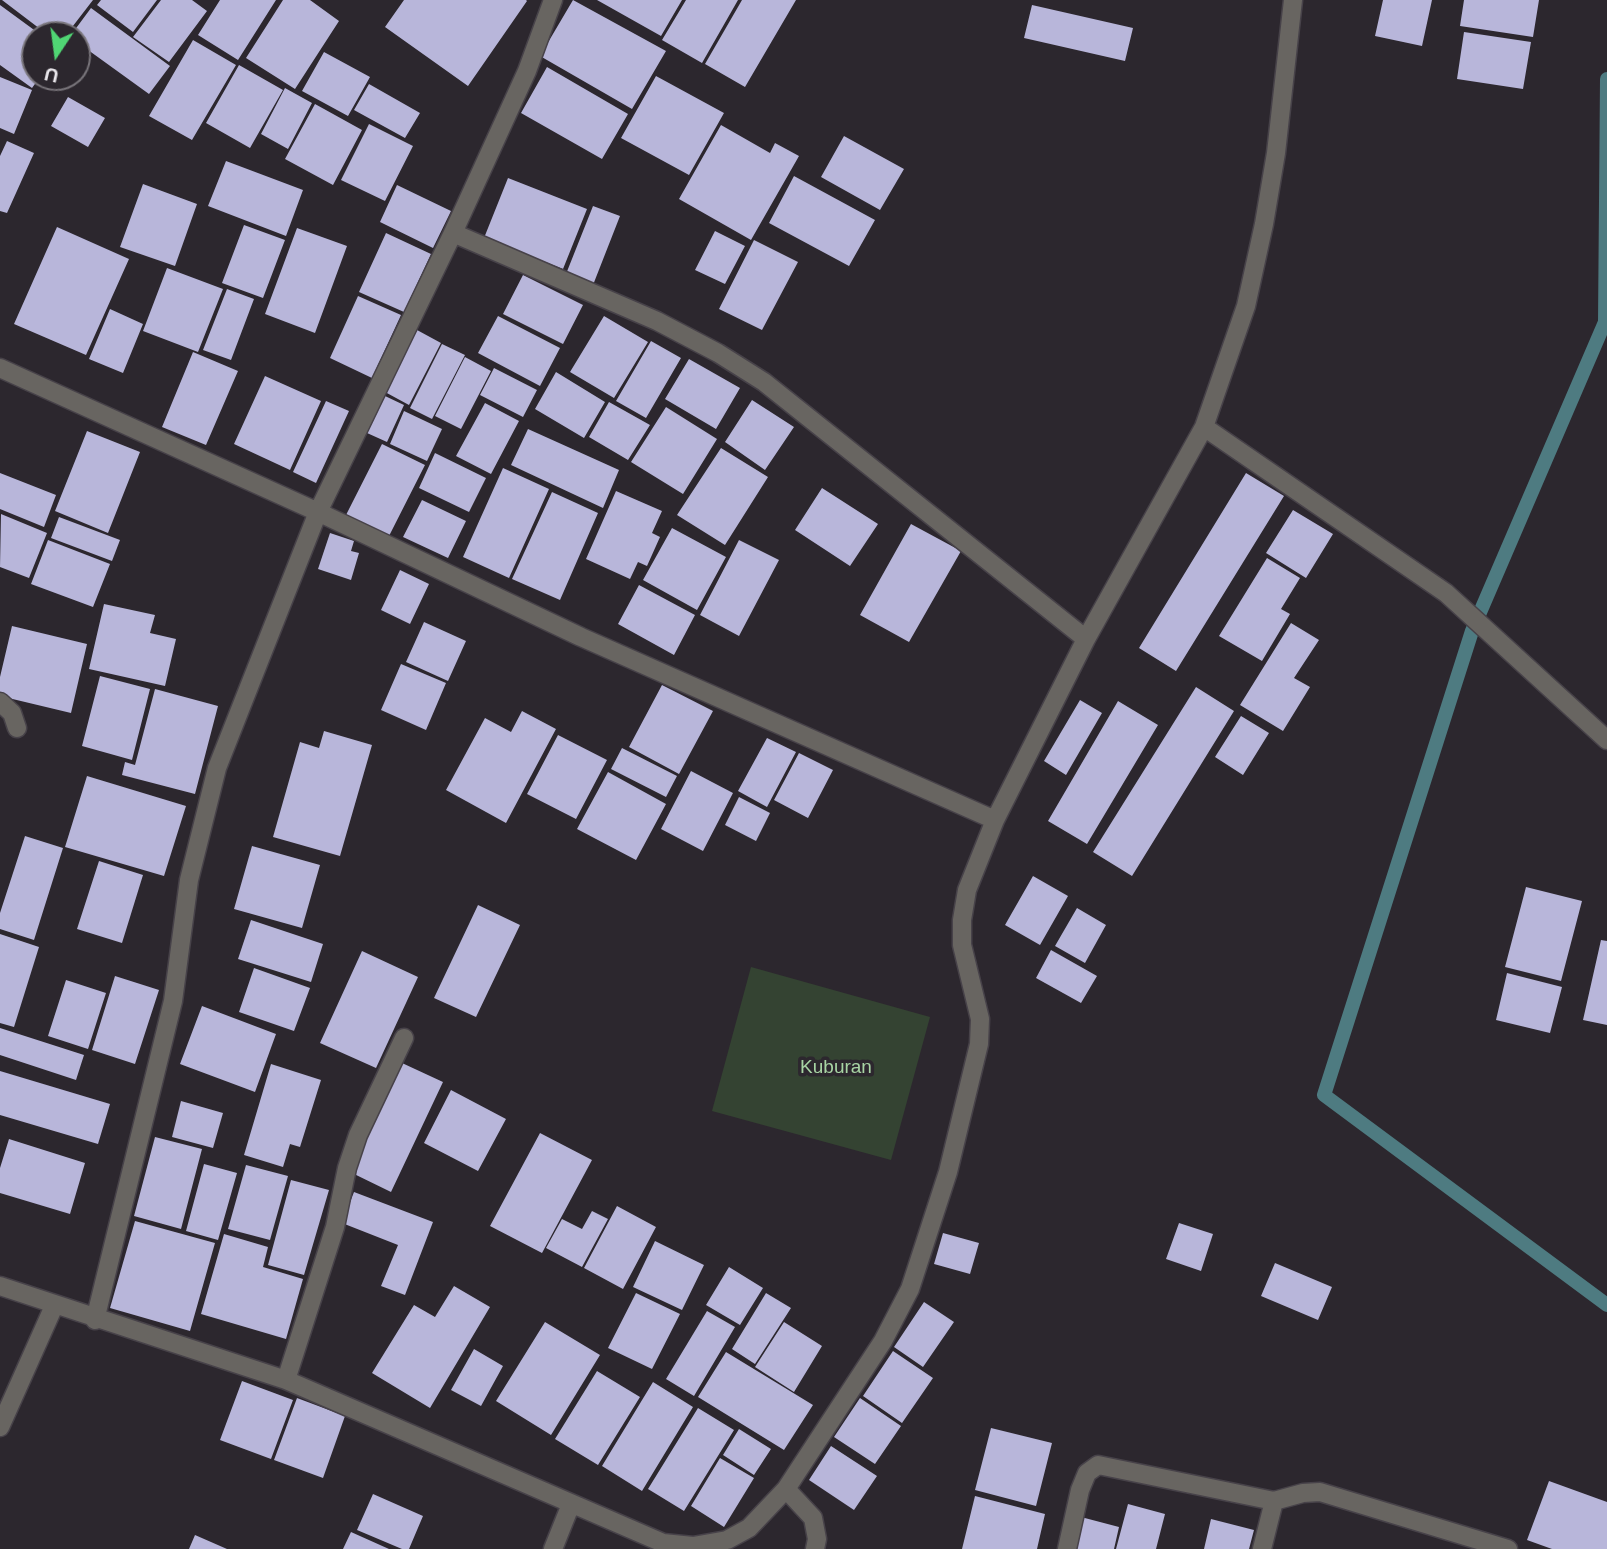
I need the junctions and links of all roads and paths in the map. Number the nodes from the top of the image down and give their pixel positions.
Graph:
1 (553, 0) edge
2 (1293, 0) edge
3 (453, 233) junction
4 (0, 368) edge
5 (1204, 427) junction
6 (318, 512) junction
7 (1086, 639) junction
8 (0, 702) edge
9 (18, 728) dead end
10 (1607, 740) edge
11 (995, 820) junction
12 (404, 1038) dead end
13 (0, 1286) edge
14 (54, 1306) junction
15 (95, 1320) junction
16 (286, 1380) junction
17 (0, 1427) edge
18 (786, 1489) junction
19 (1274, 1501) junction
20 (571, 1504) junction
21 (552, 1549) edge
22 (815, 1549) edge
23 (1067, 1549) edge
24 (1262, 1549) edge
25 (1507, 1549) edge

1 - 3 street
2 - 5 street
3 - 6 street
3 - 7 street
4 - 6 street
5 - 7 street
5 - 10 street
6 - 11 street
6 - 15 street
7 - 11 street
8 - 9 street
11 - 18 street
12 - 16 street
13 - 14 street
14 - 15 street
14 - 17 street
15 - 16 street
16 - 20 street
18 - 20 street
18 - 22 street
19 - 23 street
19 - 24 street
19 - 25 street
20 - 21 street

